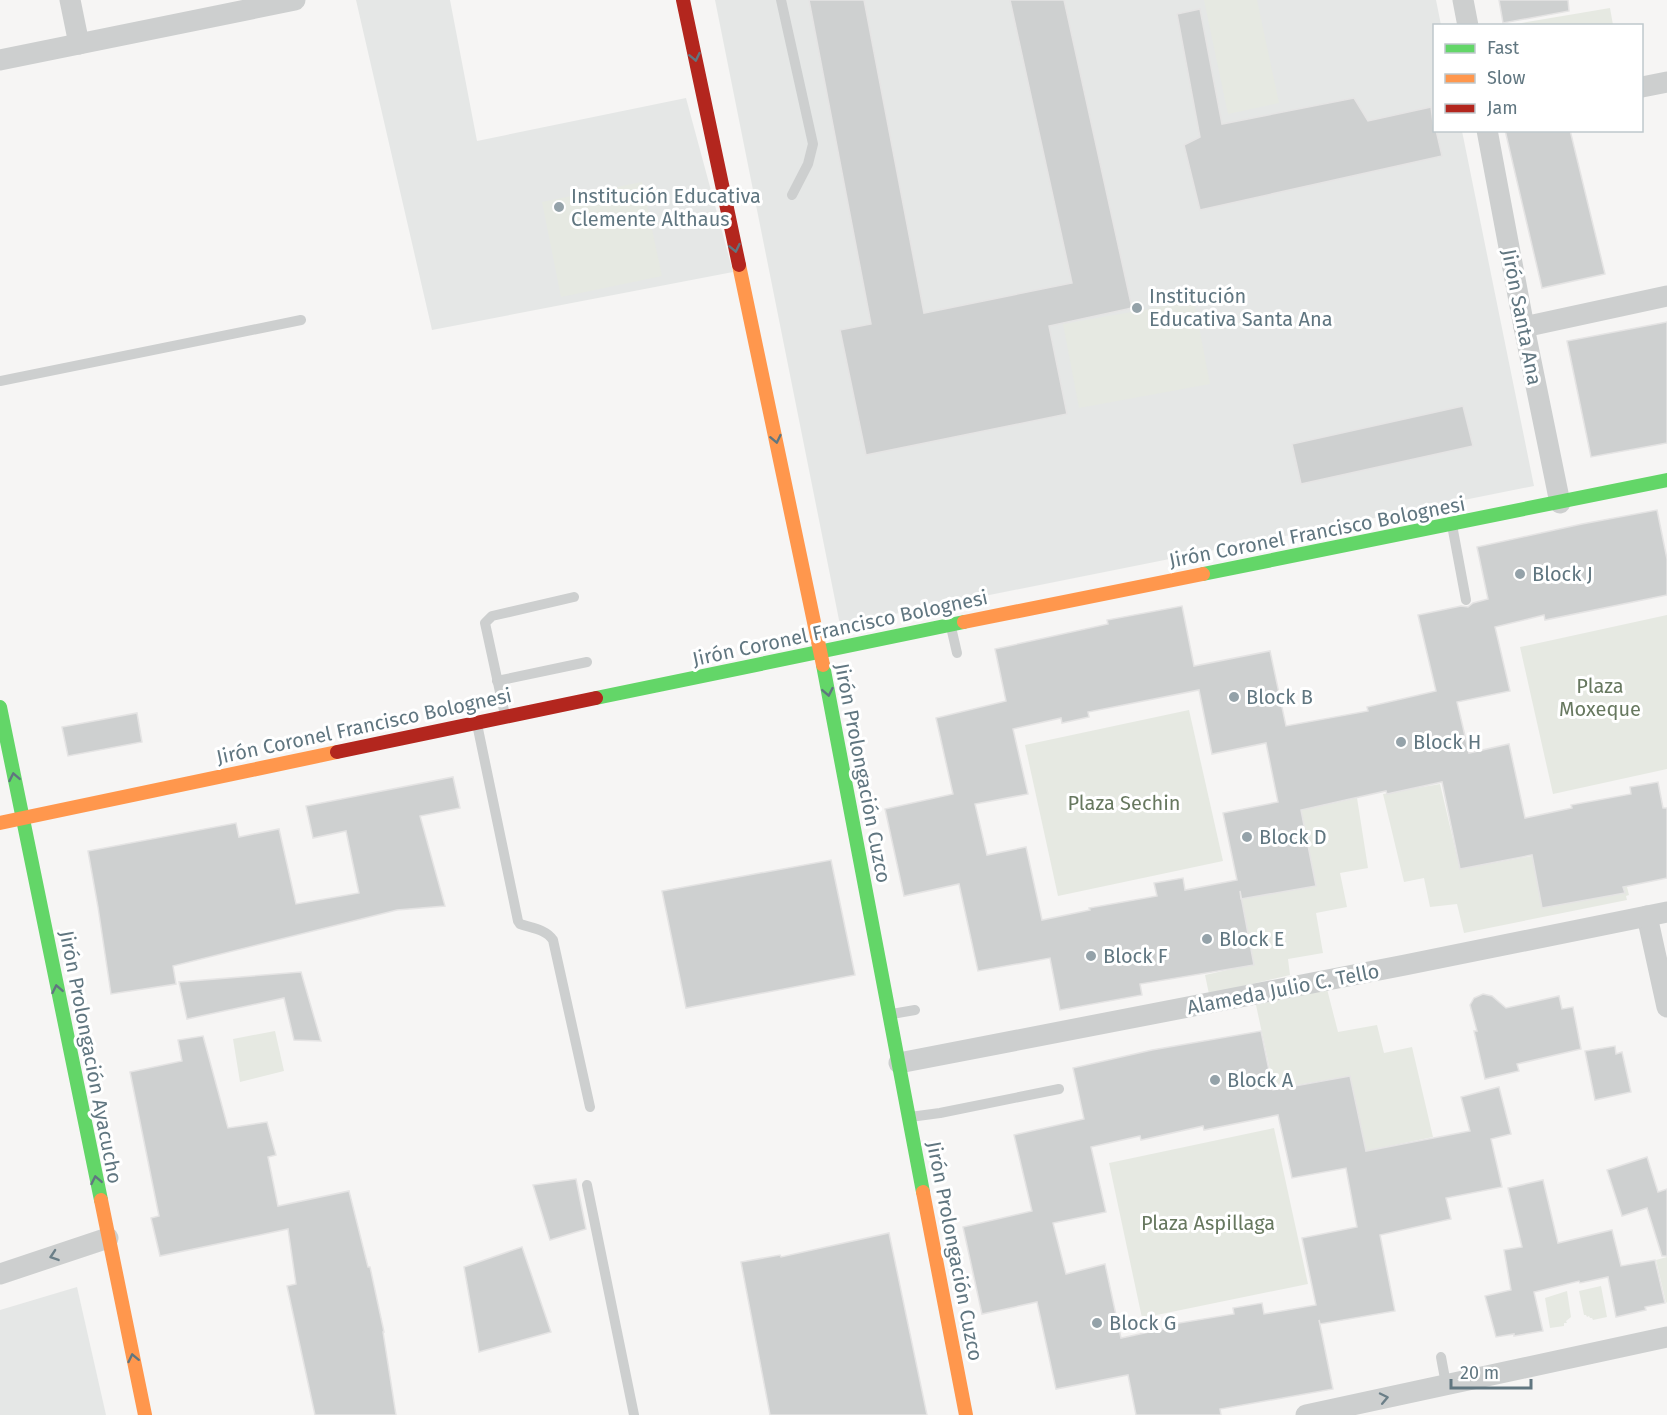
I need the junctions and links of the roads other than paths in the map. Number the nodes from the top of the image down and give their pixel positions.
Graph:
1 (70, 0) edge
2 (295, 0) edge
3 (683, 0) edge
4 (781, 0) edge
5 (1463, 0) edge
6 (1468, 24) edge
7 (79, 44) junction
8 (0, 60) edge
9 (1667, 82) edge
10 (1643, 87) edge
11 (1487, 132) edge
12 (792, 195) dead end
13 (1667, 296) edge
14 (301, 320) dead end
15 (1524, 327) junction
16 (0, 381) edge
17 (1667, 480) edge
18 (1560, 503) junction
19 (1452, 524) junction
20 (574, 597) dead end
21 (1466, 600) dead end
22 (950, 625) junction
23 (820, 651) junction
24 (957, 653) dead end
25 (587, 662) dead end
26 (498, 681) junction
27 (0, 707) edge
28 (506, 717) junction
29 (477, 723) junction
30 (22, 818) junction
31 (0, 823) edge
32 (1657, 914) edge
33 (1667, 1007) edge
34 (915, 1010) dead end
35 (890, 1015) junction
36 (899, 1063) junction
37 (1059, 1089) dead end
38 (590, 1107) dead end
39 (909, 1117) junction
40 (587, 1185) dead end
41 (108, 1238) junction
42 (0, 1274) edge
43 (1667, 1338) edge
44 (1441, 1357) dead end
45 (1446, 1384) junction
46 (145, 1415) edge
47 (633, 1415) edge
48 (966, 1415) edge
49 (1306, 1415) edge

1 - 7 street
2 - 7 street
3 -> 23 street, Jirón Prolongación Cuzco
4 - 12 lane
5 - 6 street
7 - 8 street
9 - 10 street
11 - 15 street, Jirón Santa Ana
13 - 15 street
14 - 16 lane
15 - 18 street, Jirón Santa Ana
17 - 18 street, Jirón Coronel Francisco Bolognesi
18 - 19 street, Jirón Coronel Francisco Bolognesi
19 - 21 lane
19 - 22 street, Jirón Coronel Francisco Bolognesi
20 - 26 lane
22 - 23 street, Jirón Coronel Francisco Bolognesi
22 - 24 lane
23 - 28 street, Jirón Coronel Francisco Bolognesi
23 -> 35 street, Jirón Prolongación Cuzco
25 - 26 lane
26 - 28 lane
30 -> 27 street, Jirón Prolongación Ayacucho
28 - 29 street, Jirón Coronel Francisco Bolognesi
29 - 30 street, Jirón Coronel Francisco Bolognesi
29 - 38 lane
30 - 31 street, Jirón Coronel Francisco Bolognesi
41 -> 30 street, Jirón Prolongación Ayacucho
32 - 33 street
32 - 36 street, Alameda Julio C. Tello
34 - 35 lane
35 - 36 street, Jirón Prolongación Cuzco
36 - 39 street, Jirón Prolongación Cuzco
37 - 39 lane
39 - 48 street, Jirón Prolongación Cuzco
40 - 47 lane
41 -> 42 street
46 -> 41 street, Jirón Prolongación Ayacucho
43 - 45 street
44 - 45 lane
49 -> 45 street

